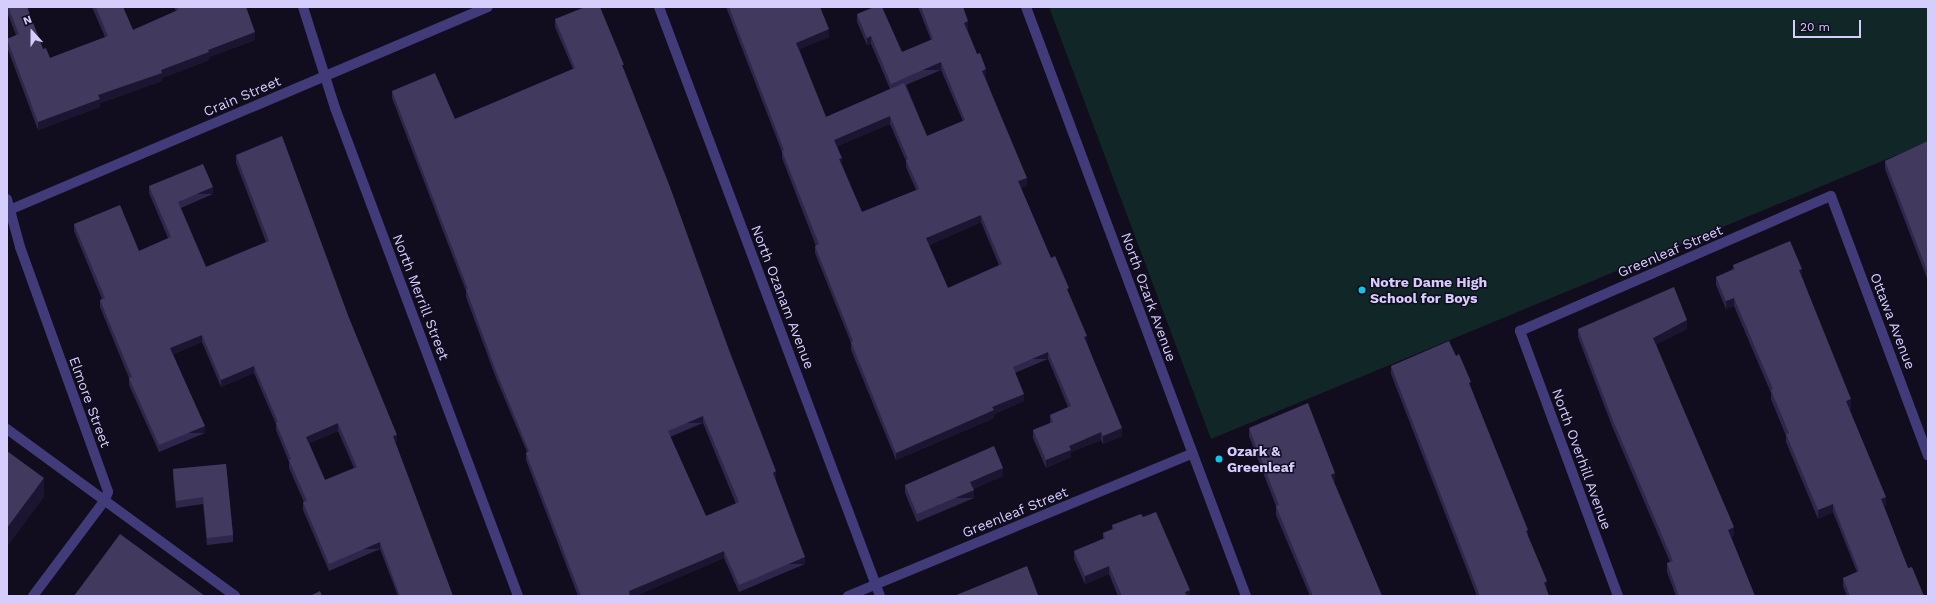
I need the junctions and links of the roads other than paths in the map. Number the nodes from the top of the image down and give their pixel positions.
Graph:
1 (303, 7) edge
2 (488, 7) edge
3 (659, 7) edge
4 (1026, 7) edge
5 (326, 76) junction
6 (1831, 196) joint
7 (7, 199) edge
8 (8, 210) edge
9 (1520, 331) joint
10 (7, 429) edge
11 (1192, 453) junction
12 (1928, 455) edge
13 (105, 500) junction
14 (876, 584) junction
15 (33, 596) edge
16 (236, 596) edge
17 (518, 596) edge
18 (848, 596) edge
19 (880, 596) edge
20 (1246, 596) edge
21 (1618, 596) edge

1 - 5 street, North Merrill Street
2 - 5 street, Crain Street
3 - 14 street, North Ozanam Avenue
4 - 11 street, North Ozark Avenue
5 - 8 street, Crain Street
5 - 17 street, North Merrill Street
6 - 9 street, Greenleaf Street
6 - 12 street, Ottawa Avenue
7 - 8 street, Elmore Street
8 - 13 street, Elmore Street
9 - 21 street, North Overhill Avenue
10 - 13 street
11 - 14 street, Greenleaf Street
11 - 20 street, North Ozark Avenue
13 - 15 street
13 - 16 street
14 - 18 street, Greenleaf Street
14 - 19 street, North Ozanam Avenue

